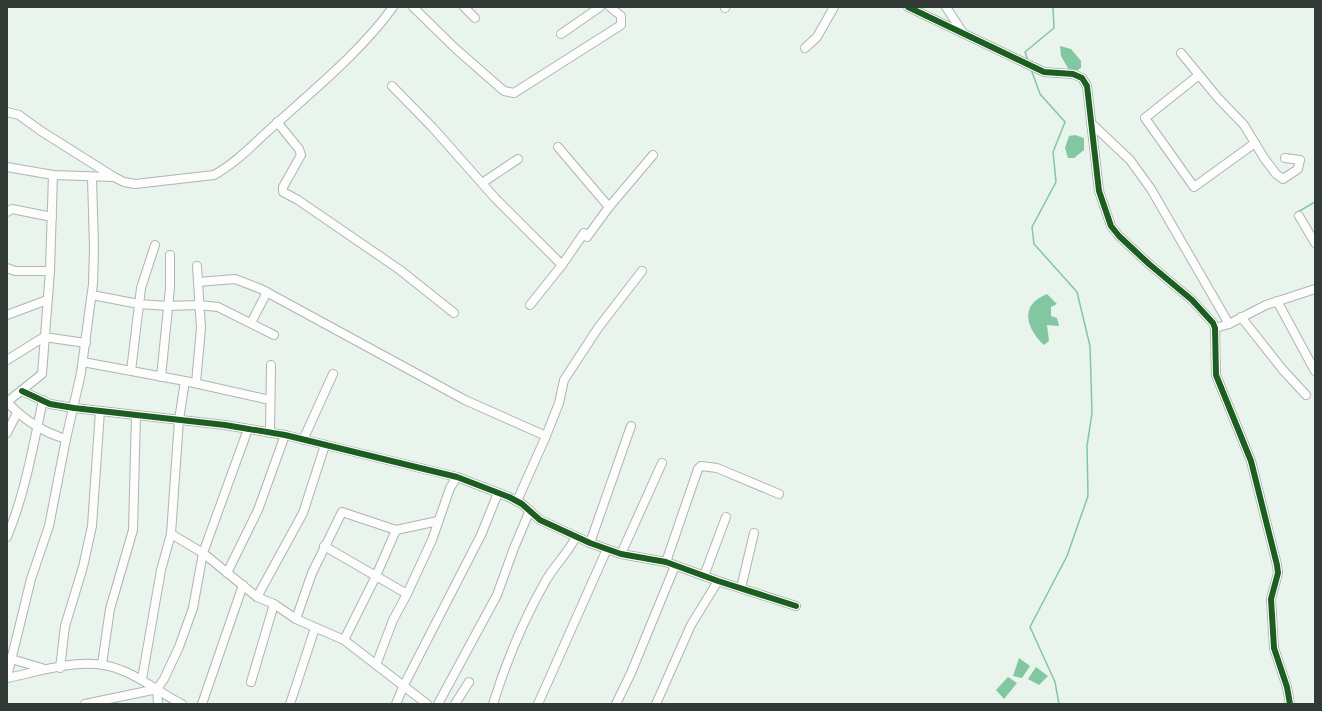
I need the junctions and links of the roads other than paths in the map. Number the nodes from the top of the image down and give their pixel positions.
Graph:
1 (393, 7) edge
2 (413, 7) edge
3 (464, 7) edge
4 (600, 7) edge
5 (610, 7) edge
6 (834, 7) edge
7 (908, 7) edge
8 (946, 7) edge
9 (475, 18) dead end
10 (562, 34) dead end
11 (963, 34) junction
12 (804, 48) dead end
13 (1181, 53) dead end
14 (1199, 75) junction
15 (392, 86) dead end
16 (7, 112) edge
17 (277, 122) junction
18 (1092, 123) junction
19 (1255, 142) junction
20 (558, 147) dead end
21 (653, 155) dead end
22 (1285, 158) dead end
23 (518, 159) dead end
24 (7, 167) edge
25 (53, 175) junction
26 (114, 177) junction
27 (92, 178) junction
28 (482, 183) junction
29 (609, 207) junction
30 (7, 212) edge
31 (1298, 216) dead end
32 (52, 217) junction
33 (1315, 243) edge
34 (155, 245) dead end
35 (170, 255) dead end
36 (562, 264) junction
37 (197, 266) dead end
38 (7, 268) edge
39 (642, 270) dead end
40 (50, 271) junction
41 (198, 282) junction
42 (1314, 291) edge
43 (267, 292) junction
44 (92, 295) junction
45 (47, 300) junction
46 (1277, 301) junction
47 (139, 304) junction
48 (199, 305) junction
49 (530, 305) dead end
50 (168, 306) junction
51 (454, 313) dead end
52 (7, 315) edge
53 (1241, 317) junction
54 (251, 323) junction
55 (1229, 324) junction
56 (1215, 328) junction
57 (274, 335) dead end
58 (44, 337) junction
59 (86, 344) junction
60 (7, 360) edge
61 (83, 362) junction
62 (271, 365) dead end
63 (131, 371) junction
64 (1315, 371) edge
65 (333, 374) dead end
66 (161, 376) junction
67 (185, 381) junction
68 (196, 383) junction
69 (22, 391) junction
70 (1306, 394) dead end
71 (43, 400) junction
72 (270, 400) junction
73 (7, 402) edge
74 (74, 408) junction
75 (100, 411) junction
76 (17, 413) junction
77 (136, 415) junction
78 (179, 420) junction
79 (631, 426) dead end
80 (37, 427) junction
81 (248, 429) junction
82 (7, 433) edge
83 (270, 433) junction
84 (285, 435) junction
85 (546, 436) junction
86 (66, 439) junction
87 (303, 440) junction
88 (325, 445) junction
89 (662, 463) dead end
90 (457, 477) junction
91 (498, 493) junction
92 (779, 494) dead end
93 (517, 501) junction
94 (530, 510) junction
95 (726, 517) dead end
96 (438, 521) junction
97 (396, 530) junction
98 (754, 533) dead end
99 (171, 534) junction
100 (7, 537) edge
101 (576, 537) junction
102 (590, 543) junction
103 (324, 546) junction
104 (608, 549) junction
105 (203, 554) junction
106 (621, 554) junction
107 (666, 562) junction
108 (675, 566) junction
109 (227, 573) junction
110 (376, 576) junction
111 (704, 576) junction
112 (718, 581) junction
113 (243, 585) junction
114 (741, 588) junction
115 (407, 594) junction
116 (257, 597) junction
117 (274, 604) junction
118 (796, 606) dead end
119 (296, 618) junction
120 (316, 628) junction
121 (344, 640) junction
122 (10, 659) edge
123 (102, 664) junction
124 (376, 665) junction
125 (60, 668) junction
126 (48, 669) junction
127 (7, 677) edge
128 (142, 679) junction
129 (251, 682) dead end
130 (469, 682) dead end
131 (404, 685) junction
132 (157, 689) junction
133 (541, 703) edge
134 (85, 704) edge
135 (158, 704) edge
136 (182, 704) edge
137 (202, 704) edge
138 (290, 704) edge
139 (396, 704) edge
140 (428, 704) edge
141 (438, 704) edge
142 (455, 704) edge
143 (493, 704) edge
144 (616, 704) edge
145 (656, 704) edge
146 (1290, 704) edge

1 - 17 street
2 - 5 street
3 - 9 street
4 - 10 street
6 - 12 street
7 - 11 street
8 - 11 street
11 - 18 street
13 - 14 street
14 - 19 street
14 - 19 street
15 - 28 street
16 - 26 street
17 - 26 street
17 - 51 street
18 - 55 street
18 - 56 street
19 - 22 street
20 - 29 street
21 - 29 street
23 - 28 street
24 - 25 street
25 - 27 street
25 - 32 street
26 - 27 street
27 - 44 street
28 - 36 street
29 - 36 street
30 - 32 street
31 - 33 street
32 - 40 street
34 - 47 street
35 - 50 street
36 - 49 street
37 - 41 street
38 - 40 street
39 - 85 street
40 - 45 street
41 - 43 street
41 - 48 street
42 - 46 street
43 - 54 street
43 - 85 street
44 - 47 street
44 - 59 street
45 - 52 street
45 - 58 street
46 - 53 street
46 - 64 street
47 - 50 street
47 - 63 street
48 - 50 street
48 - 54 street
48 - 68 street
50 - 66 street
53 - 55 street
53 - 70 street
54 - 57 street
55 - 56 street
56 - 146 street
58 - 59 street
58 - 60 street
58 - 69 street
59 - 61 street
61 - 63 street
61 - 74 street
62 - 72 street
63 - 66 street
65 - 87 street
66 - 67 street
67 - 68 street
67 - 78 street
68 - 72 street
69 - 71 street
69 - 73 street
71 - 74 street
71 - 80 street
72 - 83 street
73 - 76 street
74 - 75 street
74 - 86 street
75 - 77 street
75 - 125 street
76 - 80 street
76 - 82 street
77 - 78 street
77 - 123 street
78 - 81 street
78 - 99 street
79 - 102 street
80 - 86 street
80 - 100 street
81 - 83 street
81 - 105 street
83 - 84 street
84 - 87 street
84 - 109 street
85 - 93 street
86 - 122 street
87 - 88 street
88 - 90 street
88 - 116 street
89 - 106 street
90 - 91 street
90 - 96 street
91 - 93 street
91 - 131 street
92 - 107 street
93 - 94 street
94 - 101 street
94 - 141 street
95 - 111 street
96 - 97 street
96 - 115 street
97 - 103 street
97 - 110 street
98 - 114 street
99 - 105 street
99 - 128 street
101 - 102 street
101 - 143 street
102 - 104 street
103 - 110 street
103 - 119 street
104 - 106 street
104 - 133 street
105 - 109 street
105 - 132 street
106 - 107 street
107 - 108 street
108 - 111 street
108 - 144 street
109 - 113 street
110 - 115 street
110 - 121 street
111 - 112 street
112 - 114 street
112 - 145 street
113 - 116 street
113 - 137 street
114 - 118 street
115 - 124 street
116 - 117 street
117 - 119 street
117 - 129 street
119 - 120 street
120 - 121 street
120 - 138 street
121 - 124 street
122 - 126 street
122 - 127 street
123 - 125 street
123 - 128 street
124 - 131 street
125 - 126 street
126 - 127 street
128 - 132 street
130 - 142 street
131 - 139 street
131 - 140 street
132 - 134 street
132 - 135 street
132 - 136 street

